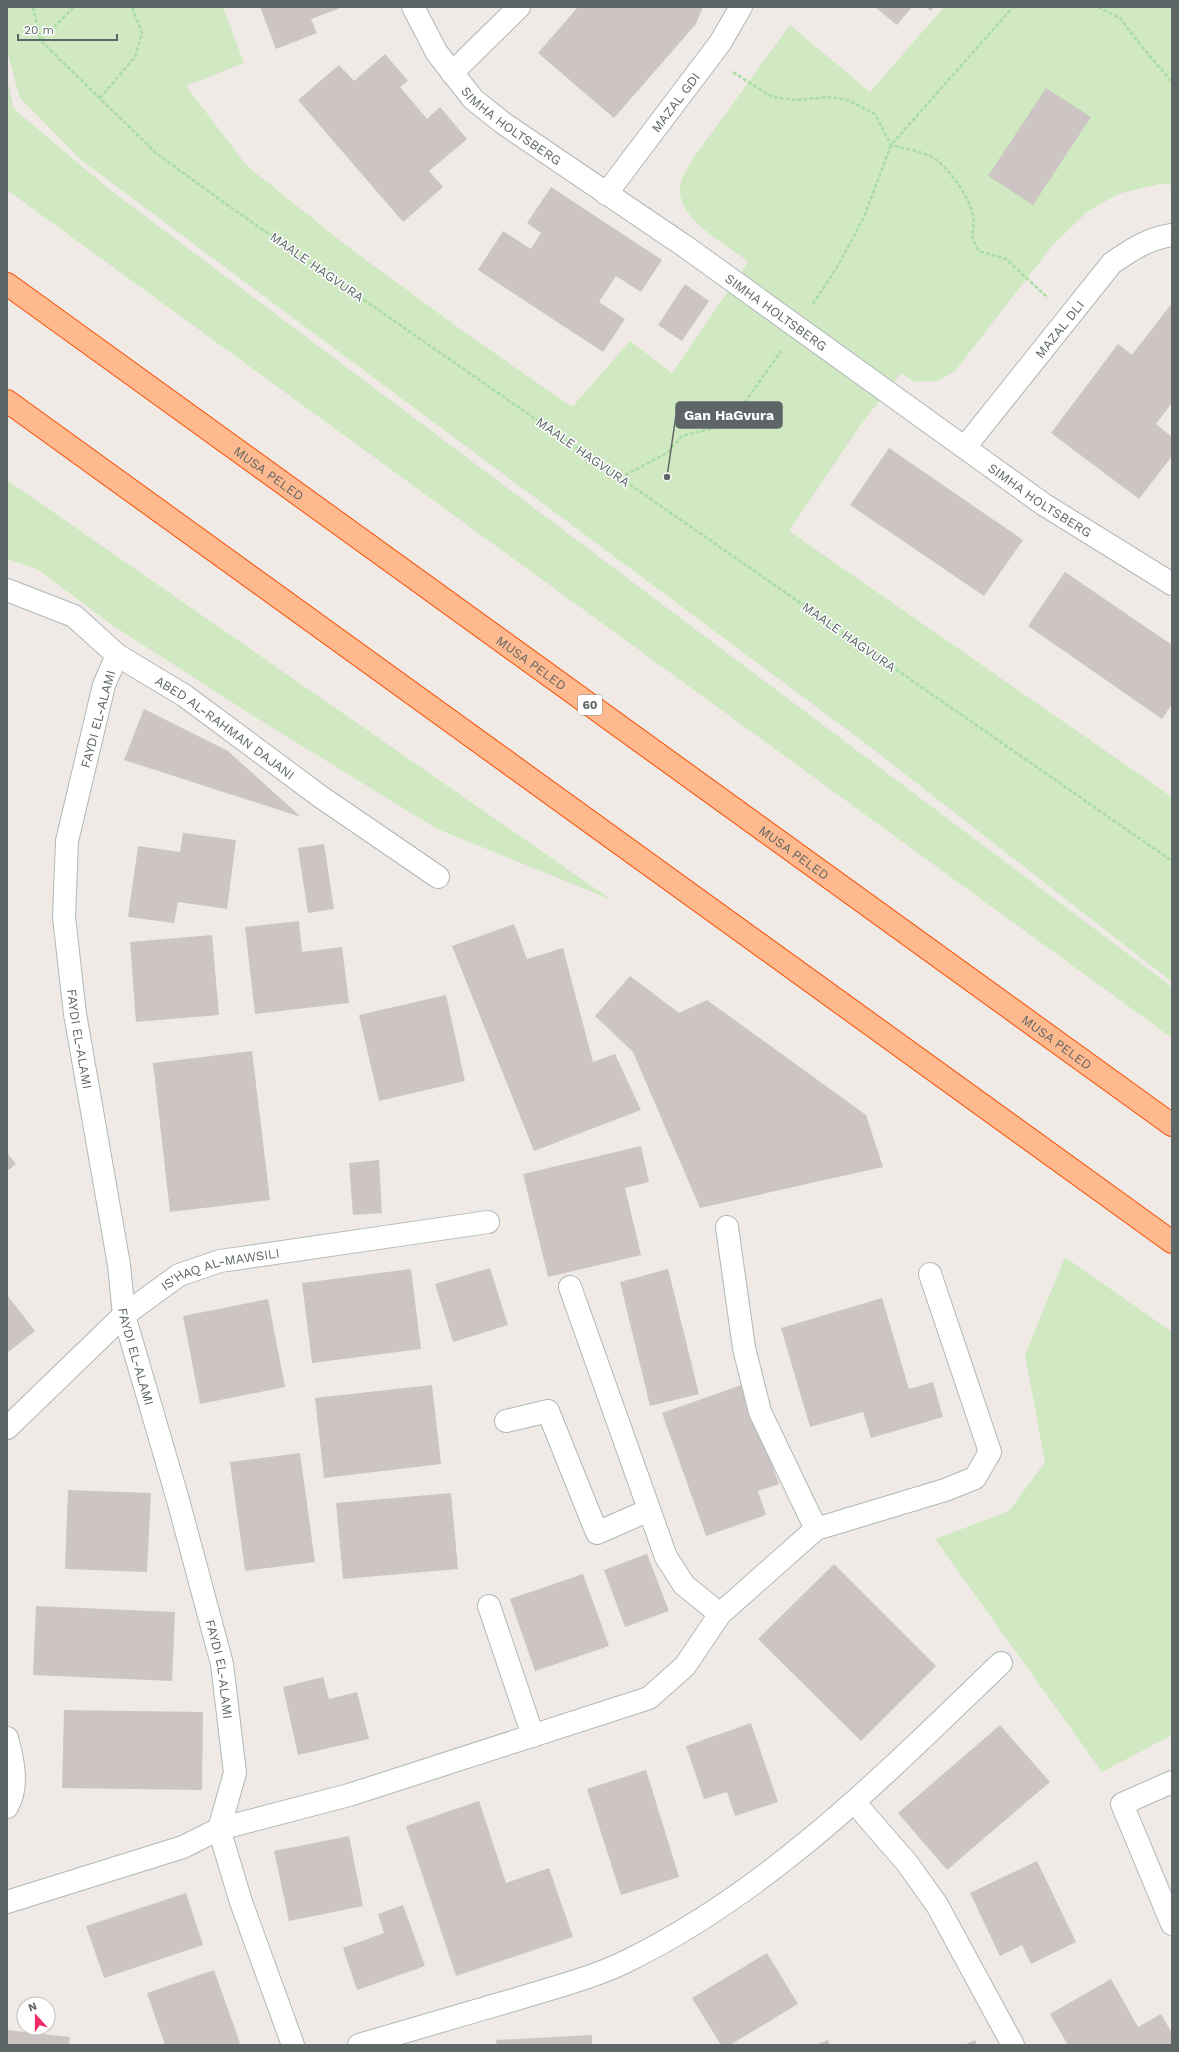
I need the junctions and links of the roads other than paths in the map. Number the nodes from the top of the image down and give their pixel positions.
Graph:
1 (413, 7) edge
2 (519, 7) edge
3 (741, 7) edge
4 (452, 73) junction
5 (606, 194) junction
6 (1172, 235) edge
7 (7, 284) edge
8 (7, 401) edge
9 (965, 447) junction
10 (1172, 584) edge
11 (7, 590) edge
12 (117, 655) junction
13 (438, 877) dead end
14 (1172, 1125) edge
15 (488, 1222) dead end
16 (727, 1227) dead end
17 (1172, 1242) edge
18 (930, 1274) dead end
19 (570, 1287) dead end
20 (124, 1315) junction
21 (506, 1421) dead end
22 (7, 1428) edge
23 (649, 1510) junction
24 (816, 1529) junction
25 (489, 1606) dead end
26 (720, 1614) junction
27 (1001, 1663) dead end
28 (533, 1736) junction
29 (7, 1738) edge
30 (1172, 1782) edge
31 (855, 1803) junction
32 (7, 1807) edge
33 (219, 1830) junction
34 (7, 1902) edge
35 (1172, 1924) edge
36 (293, 2045) edge
37 (359, 2045) edge
38 (1013, 2045) edge

1 - 4 street, SIMHA HOLTSBERG
2 - 4 street
3 - 5 street, MAZAL GDI
4 - 5 street, SIMHA HOLTSBERG
5 - 9 street, SIMHA HOLTSBERG
6 - 9 street, MAZAL DLI
7 - 14 highway, MUSA PELED / 60
8 - 17 highway
9 - 10 street, SIMHA HOLTSBERG
11 - 12 street, ABED AL-RAHMAN DAJANI
12 - 13 street, ABED AL-RAHMAN DAJANI
12 - 20 street, FAYDI EL-ALAMI
15 - 20 street, IS'HAQ AL-MAWSILI
16 - 24 street
18 - 24 street
19 - 23 street
20 - 22 street, IS'HAQ AL-MAWSILI
20 - 33 street, FAYDI EL-ALAMI
21 - 23 street
23 - 26 street
24 - 26 street
25 - 28 street
26 - 28 street
27 - 31 street
28 - 33 street
29 - 32 street
30 - 35 street
31 - 37 street
31 - 38 street
33 - 34 street
33 - 36 street

